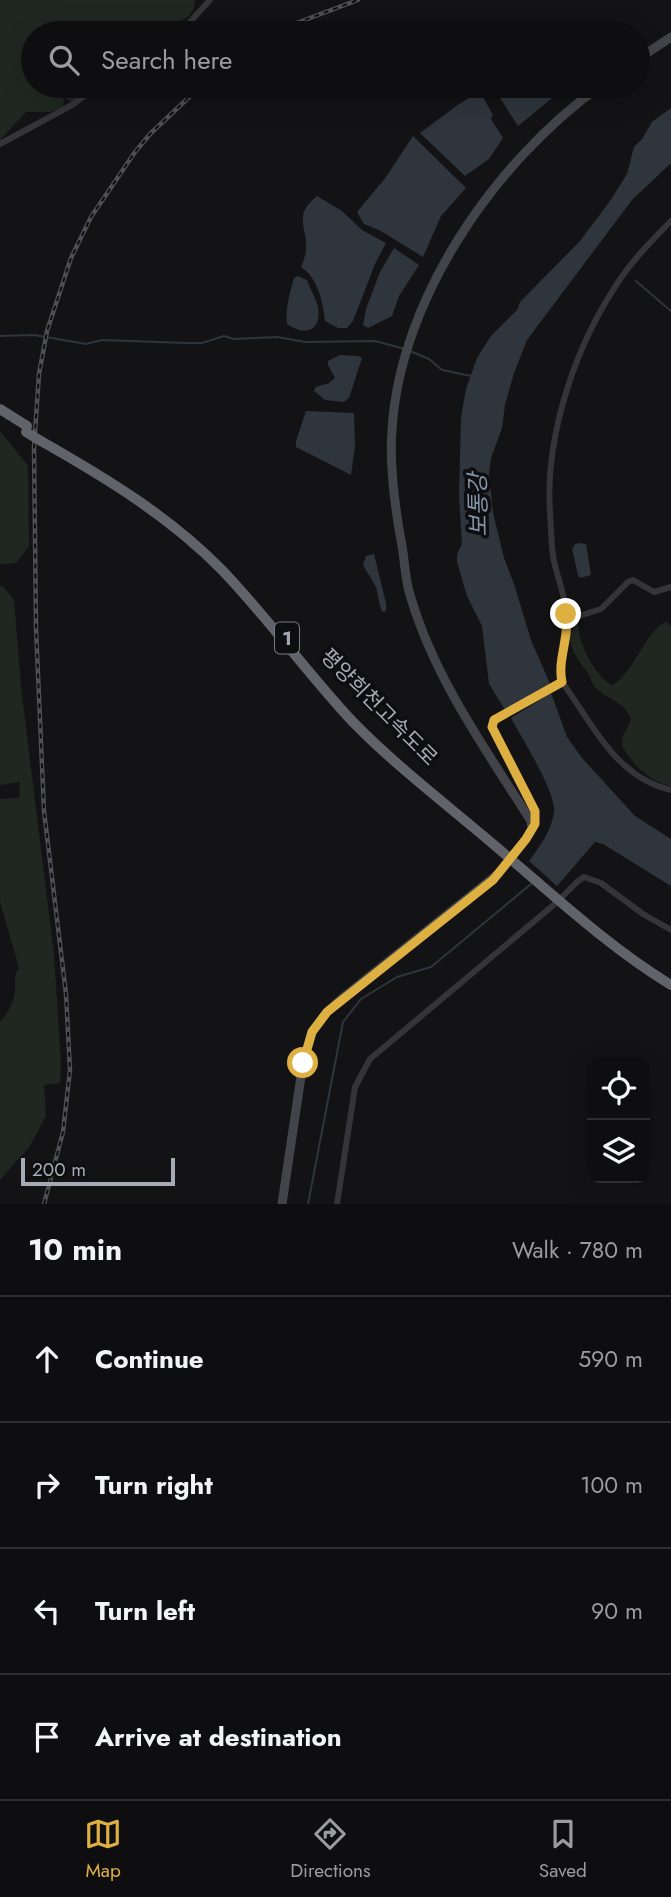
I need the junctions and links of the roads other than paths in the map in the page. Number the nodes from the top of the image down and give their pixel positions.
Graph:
1 (210, 0) edge
2 (190, 21) edge
3 (671, 37) edge
4 (650, 51) edge
5 (82, 98) edge
6 (586, 98) edge
7 (0, 144) edge
8 (671, 221) edge
9 (0, 409) edge
10 (0, 415) edge
11 (27, 429) junction
12 (671, 587) edge
13 (568, 623) junction
14 (562, 682) junction
15 (671, 790) edge
16 (532, 829) junction
17 (515, 859) junction
18 (560, 897) junction
19 (671, 930) edge
20 (671, 979) edge
21 (671, 985) edge
22 (282, 1204) edge
23 (337, 1204) edge

1 - 2 street
3 - 4 main road
5 - 7 street
6 - 16 main road
8 - 13 street
9 - 11 highway, 평양희천고속도로 / 1
10 - 11 highway, 평양희천고속도로 / 1
11 - 17 highway, 평양희천고속도로 / 1, bridge
12 - 13 street
13 - 14 street
14 - 15 street
14 - 16 street
16 - 17 main road
17 - 18 highway, 평양희천고속도로 / 1
17 - 22 main road
18 - 19 street
18 - 20 highway, 평양희천고속도로 / 1
18 - 21 highway, 평양희천고속도로 / 1
18 - 23 street

